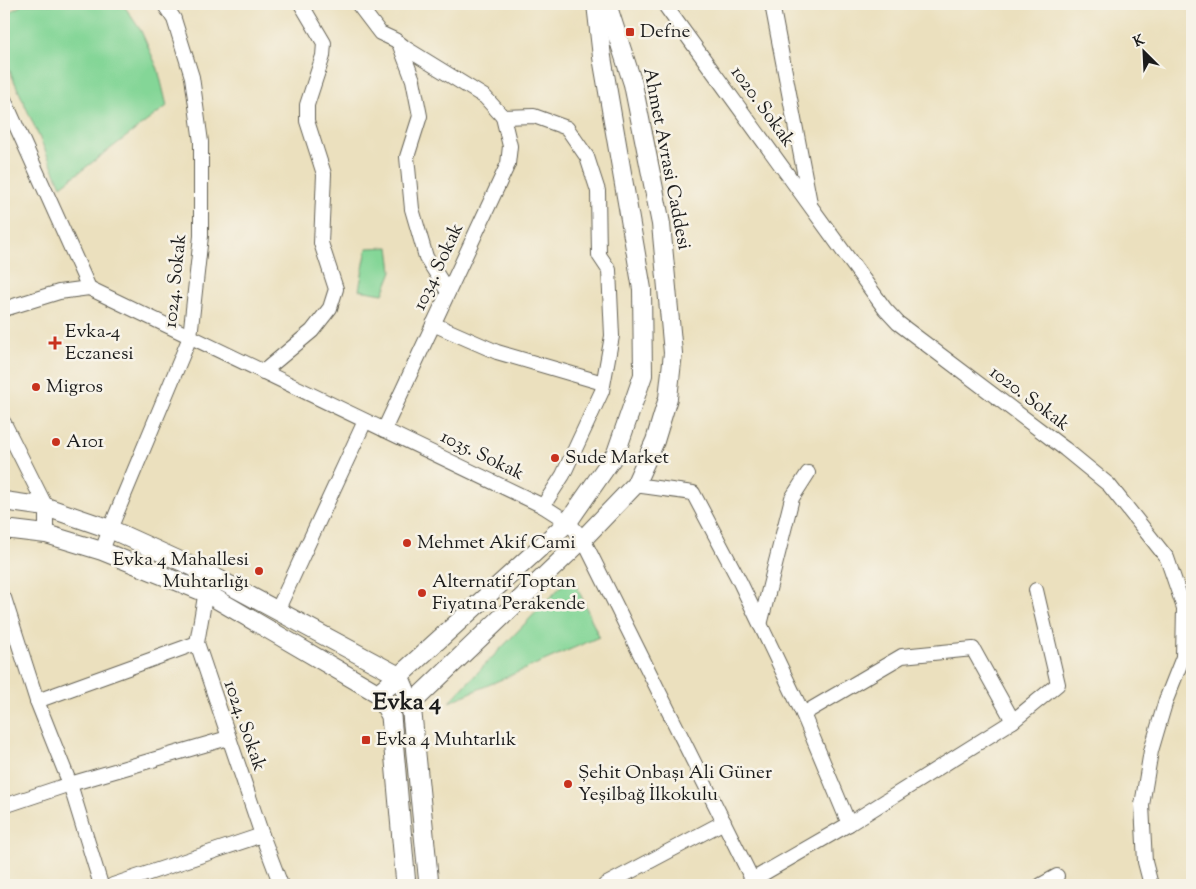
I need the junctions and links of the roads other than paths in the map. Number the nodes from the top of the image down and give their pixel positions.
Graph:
1 (164, 4) edge
2 (301, 4) edge
3 (358, 4) edge
4 (596, 4) edge
5 (607, 4) edge
6 (664, 4) edge
7 (772, 4) edge
8 (672, 10) edge
9 (399, 43) junction
10 (4, 100) edge
11 (504, 117) junction
12 (811, 206) junction
13 (89, 288) junction
14 (448, 292) junction
15 (4, 309) edge
16 (433, 324) junction
17 (190, 337) junction
18 (263, 372) junction
19 (603, 383) junction
20 (365, 421) junction
21 (4, 424) edge
22 (384, 430) junction
23 (808, 473) dead end
24 (635, 484) junction
25 (4, 501) edge
26 (543, 506) junction
27 (46, 507) junction
28 (568, 522) junction
29 (110, 528) junction
30 (4, 529) edge
31 (46, 534) junction
32 (583, 539) junction
33 (102, 551) junction
34 (209, 574) junction
35 (1036, 590) dead end
36 (206, 593) junction
37 (4, 598) edge
38 (277, 611) junction
39 (760, 624) junction
40 (197, 644) junction
41 (399, 676) junction
42 (379, 694) junction
43 (37, 701) junction
44 (411, 704) junction
45 (803, 714) junction
46 (391, 716) junction
47 (1013, 721) junction
48 (228, 738) junction
49 (70, 784) junction
50 (4, 806) edge
51 (724, 822) junction
52 (849, 824) junction
53 (262, 835) junction
54 (1056, 876) dead end
55 (753, 883) edge
56 (101, 885) edge
57 (113, 885) edge
58 (282, 885) edge
59 (406, 885) edge
60 (430, 885) edge
61 (604, 885) edge
62 (1041, 885) edge
63 (1152, 885) edge

1 - 17 street, 1024. Sokak
2 - 18 street
3 - 9 street
4 - 28 street
5 - 24 street, Ahmet Avrasi Caddesi
6 - 8 street, 1020. Sokak
7 - 12 street
8 - 12 street, 1020. Sokak
9 - 11 street
9 - 14 street
10 - 13 street
11 - 14 street, 1034. Sokak
11 - 19 street
12 - 63 street, 1020. Sokak
13 - 15 street
13 - 17 street, 1035. Sokak
14 - 16 street, 1034. Sokak
16 - 19 street
16 - 22 street, 1034. Sokak
17 - 18 street, 1035. Sokak
17 - 29 street, 1024. Sokak
18 - 20 street, 1035. Sokak
19 - 26 street
20 - 22 street, 1035. Sokak
20 - 38 street
21 - 27 street
22 - 26 street, 1035. Sokak
23 - 39 street
24 - 32 street, Ahmet Avrasi Caddesi
24 - 39 street
25 - 27 street
26 - 28 street, 1035. Sokak
27 - 29 street
27 - 31 street
28 - 32 street, 1035. Sokak
28 - 41 street
29 - 33 street, 1024. Sokak
29 - 34 street
30 - 31 street
31 - 33 street
32 - 44 street, Ahmet Avrasi Caddesi
32 - 51 street, 1035. Sokak
33 - 36 street
34 - 36 street, 1024. Sokak
34 - 38 street
35 - 47 street
36 - 40 street, 1024. Sokak
36 - 42 street
37 - 43 street
38 - 41 street
39 - 45 street
40 - 43 street
40 - 48 street, 1024. Sokak
41 - 42 main road
41 - 44 main road
42 - 46 main road
43 - 49 street
44 - 46 main road
44 - 60 main road
45 - 47 street
45 - 52 street
46 - 59 main road
47 - 52 street
48 - 49 street
48 - 53 street, 1024. Sokak
49 - 50 street
49 - 56 street
51 - 55 street, 1035. Sokak
51 - 61 street
52 - 55 street
53 - 57 street
53 - 58 street, 1024. Sokak
54 - 62 street

